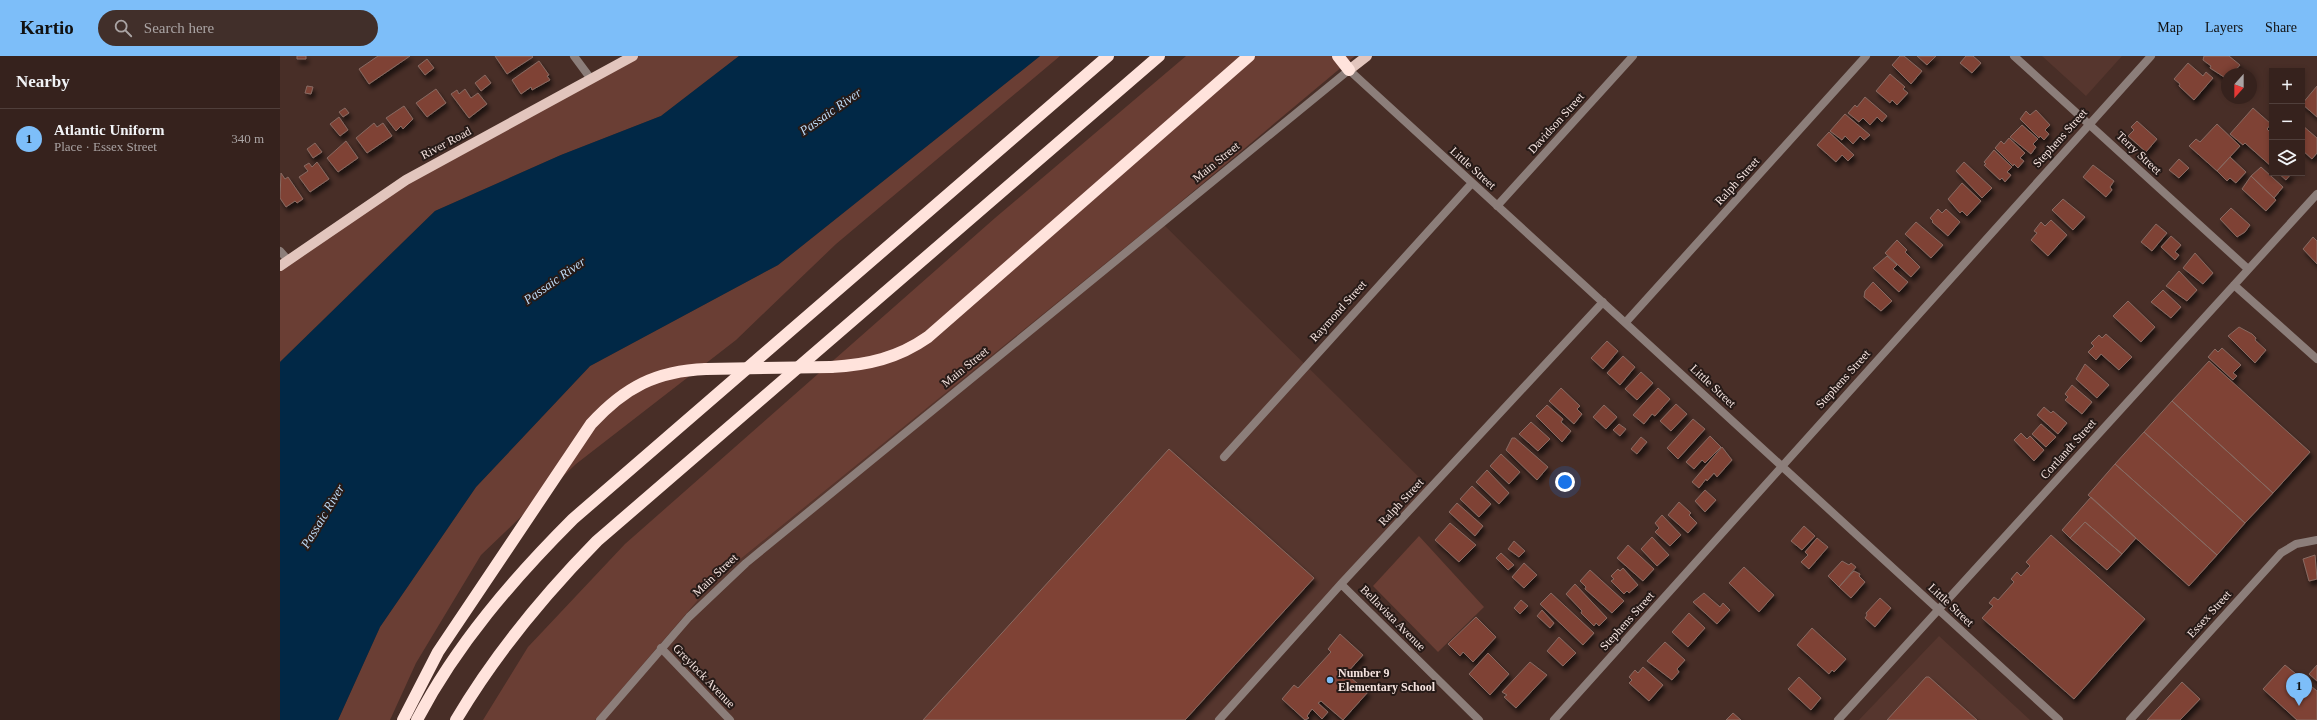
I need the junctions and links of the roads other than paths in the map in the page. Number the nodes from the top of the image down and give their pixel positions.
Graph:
1 (574, 56) edge
2 (633, 56) edge
3 (1108, 56) edge
4 (1158, 56) edge
5 (1249, 56) edge
6 (1338, 56) edge
7 (1366, 56) edge
8 (1632, 56) edge
9 (1866, 56) edge
10 (2014, 56) edge
11 (2151, 56) edge
12 (1349, 70) junction
13 (590, 79) junction
14 (2089, 124) junction
15 (1472, 183) junction
16 (2317, 194) edge
17 (1497, 206) junction
18 (280, 251) edge
19 (288, 260) junction
20 (280, 266) edge
21 (2248, 269) junction
22 (2234, 284) junction
23 (1603, 302) junction
24 (1626, 322) junction
25 (2317, 359) edge
26 (1224, 457) dead end
27 (1782, 466) junction
28 (2317, 540) edge
29 (1341, 584) junction
30 (1938, 609) junction
31 (661, 648) junction
32 (403, 720) edge
33 (417, 720) edge
34 (456, 720) edge
35 (600, 720) edge
36 (730, 720) edge
37 (1219, 720) edge
38 (1479, 720) edge
39 (1554, 720) edge
40 (1838, 720) edge
41 (2059, 720) edge
42 (2130, 720) edge

1 - 13 street
2 - 13 main road, River Road
3 - 33 highway
4 - 34 highway
5 - 32 highway, bridge
6 - 12 highway
7 - 12 main road, Main Street
8 - 17 street, Davidson Street
9 - 24 street, Ralph Street
10 - 14 street, Terry Street
11 - 14 street, Stephens Street
12 - 15 street, Little Street
12 - 31 street, Main Street
13 - 19 main road, River Road
14 - 21 street, Terry Street
14 - 27 street, Stephens Street
15 - 17 street, Little Street
15 - 26 street, Raymond Street
16 - 21 street, Cortlandt Street
17 - 23 street, Little Street
18 - 19 street
19 - 20 main road, River Road
21 - 22 street, Cortlandt Street
22 - 25 street
22 - 30 street, Cortlandt Street
23 - 24 street, Little Street
23 - 29 street, Ralph Street
24 - 27 street, Little Street
27 - 30 street, Little Street
27 - 39 street, Stephens Street
28 - 42 street, Essex Street
29 - 37 street, Ralph Street
29 - 38 street, Bellavista Avenue
30 - 40 street, Cortlandt Street
30 - 41 street, Little Street
31 - 35 street, Main Street
31 - 36 street, Greylock Avenue

